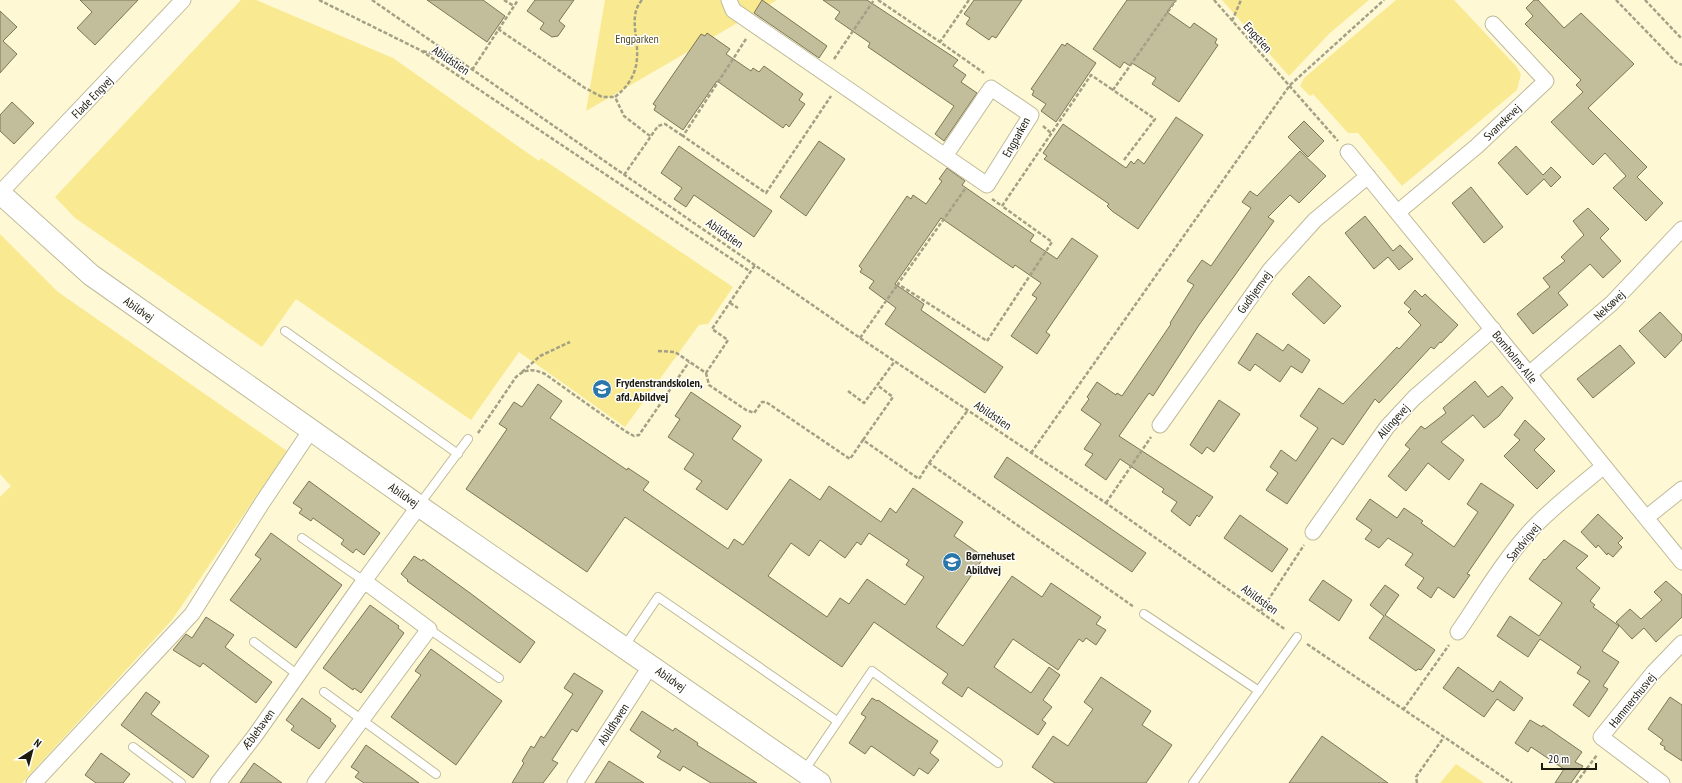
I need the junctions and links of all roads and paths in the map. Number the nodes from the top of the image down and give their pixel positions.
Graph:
1 (183, 0) edge
2 (319, 0) edge
3 (372, 0) edge
4 (504, 0) edge
5 (518, 0) edge
6 (642, 0) edge
7 (729, 0) edge
8 (874, 0) edge
9 (878, 0) edge
10 (968, 0) edge
11 (1176, 0) edge
12 (1214, 0) edge
13 (1241, 0) edge
14 (1384, 0) edge
15 (1616, 0) edge
16 (1645, 0) edge
17 (514, 6) junction
18 (1232, 21) junction
19 (1494, 24) dead end
20 (755, 25) junction
21 (498, 29) junction
22 (1682, 39) edge
23 (940, 42) junction
24 (420, 50) junction
25 (463, 63) junction
26 (1682, 65) edge
27 (472, 70) junction
28 (824, 73) junction
29 (839, 83) junction
30 (1290, 85) junction
31 (991, 88) junction
32 (1113, 90) junction
33 (616, 98) junction
34 (650, 136) junction
35 (683, 136) junction
36 (1348, 152) joint
37 (945, 156) junction
38 (1124, 160) dead end
39 (624, 175) junction
40 (974, 176) junction
41 (1368, 176) junction
42 (0, 193) edge
43 (1398, 212) junction
44 (1682, 229) edge
45 (755, 265) junction
46 (751, 272) junction
47 (898, 284) junction
48 (730, 303) junction
49 (738, 308) dead end
50 (1493, 329) junction
51 (285, 332) dead end
52 (860, 338) junction
53 (570, 342) dead end
54 (658, 351) dead end
55 (895, 361) junction
56 (688, 362) junction
57 (521, 372) junction
58 (706, 372) junction
59 (1529, 374) junction
60 (877, 385) junction
61 (848, 391) dead end
62 (968, 410) junction
63 (1160, 425) joint
64 (311, 430) junction
65 (468, 439) joint
66 (864, 440) junction
67 (1031, 453) junction
68 (458, 454) junction
69 (930, 463) junction
70 (1604, 466) junction
71 (1682, 489) edge
72 (1106, 503) junction
73 (419, 506) junction
74 (1646, 518) junction
75 (1313, 532) joint
76 (302, 538) dead end
77 (1682, 562) edge
78 (364, 581) junction
79 (1261, 611) junction
80 (1144, 614) joint
81 (429, 629) junction
82 (1458, 632) joint
83 (1297, 637) junction
84 (254, 642) dead end
85 (1682, 643) edge
86 (624, 647) junction
87 (651, 665) junction
88 (298, 675) junction
89 (499, 678) dead end
90 (1259, 691) junction
91 (324, 692) dead end
92 (1403, 710) junction
93 (361, 721) junction
94 (837, 721) junction
95 (1444, 737) junction
96 (1607, 741) junction
97 (133, 746) dead end
98 (998, 763) dead end
99 (436, 774) dead end
100 (811, 777) edge
101 (34, 783) edge
102 (181, 783) edge
103 (218, 783) edge
104 (315, 783) edge
105 (575, 783) edge
106 (1193, 783) edge
107 (1417, 783) edge
108 (1512, 783) edge
109 (1576, 783) edge
110 (1662, 783) edge

1 - 42 street, Flade Engvej
2 - 24 path, Abildstien
3 - 25 path, Abildstien
4 - 17 path
5 - 17 path
6 - 33 path
7 - 20 street, Engparken
8 - 28 path
9 - 23 path
10 - 23 path
11 - 32 path
12 - 18 path, Engstien
13 - 18 path
14 - 30 path
15 - 26 path
16 - 22 path
17 - 21 path
18 - 30 path, Engstien
19 - 43 street, Svanekevej
20 - 28 street, Engparken
20 - 35 path
21 - 27 path
21 - 33 path
23 - 31 path
24 - 25 path, Abildstien
24 - 46 path, Abildstien
25 - 27 path, Abildstien
27 - 39 path, Abildstien
28 - 29 street, Engparken
29 - 35 path
29 - 37 street, Engparken
30 - 36 path, Engstien
30 - 67 path
31 - 37 street
31 - 40 street, Engparken
32 - 38 path
32 - 47 path
33 - 34 path
34 - 35 path
34 - 39 path
36 - 41 street, Bornholms Alle
37 - 40 street, Engparken
39 - 45 path, Abildstien
40 - 47 path
41 - 43 street, Bornholms Alle
41 - 63 street, Gudhjemvej
42 - 64 street, Abildvej
43 - 50 street, Bornholms Alle
44 - 59 street, Neksøvej
45 - 46 path
45 - 52 path, Abildstien
46 - 48 path
47 - 52 path
48 - 49 path
48 - 58 path
50 - 59 street, Bornholms Alle
50 - 75 street, Allingevej
51 - 68 lane
52 - 55 path, Abildstien
53 - 57 path
54 - 56 path
55 - 60 path
55 - 62 path, Abildstien
56 - 57 path
56 - 58 path
57 - 65 path
58 - 66 path
59 - 70 street, Bornholms Alle
60 - 61 path
60 - 66 path
62 - 67 path, Abildstien
62 - 69 path
63 - 72 path
64 - 73 street, Abildvej
64 - 101 street
65 - 68 lane
66 - 69 path
67 - 72 path, Abildstien
68 - 73 lane
69 - 80 path
70 - 74 street, Bornholms Alle
70 - 82 street, Sandvigvej
71 - 74 street
72 - 79 path, Abildstien
73 - 78 street, Æblehaven
73 - 86 street, Abildvej
74 - 77 street, Bornholms Alle
75 - 79 path
76 - 78 lane
78 - 81 street
78 - 88 street, Æblehaven
79 - 83 path, Abildstien
80 - 90 lane
81 - 89 lane
81 - 93 street
82 - 92 path
83 - 90 lane
83 - 92 path, Abildstien
84 - 88 lane
85 - 96 street, Hammershusvej
86 - 87 street, Abildvej
86 - 94 lane
87 - 100 street, Abildvej
87 - 105 street, Abildhaven
88 - 103 street, Æblehaven
90 - 106 lane
91 - 93 lane
92 - 95 path, Abildstien
93 - 99 lane
93 - 104 street
94 - 98 lane
94 - 100 lane
95 - 107 path
95 - 108 path, Abildstien
96 - 109 path
96 - 110 street, Hammershusvej
97 - 102 lane

